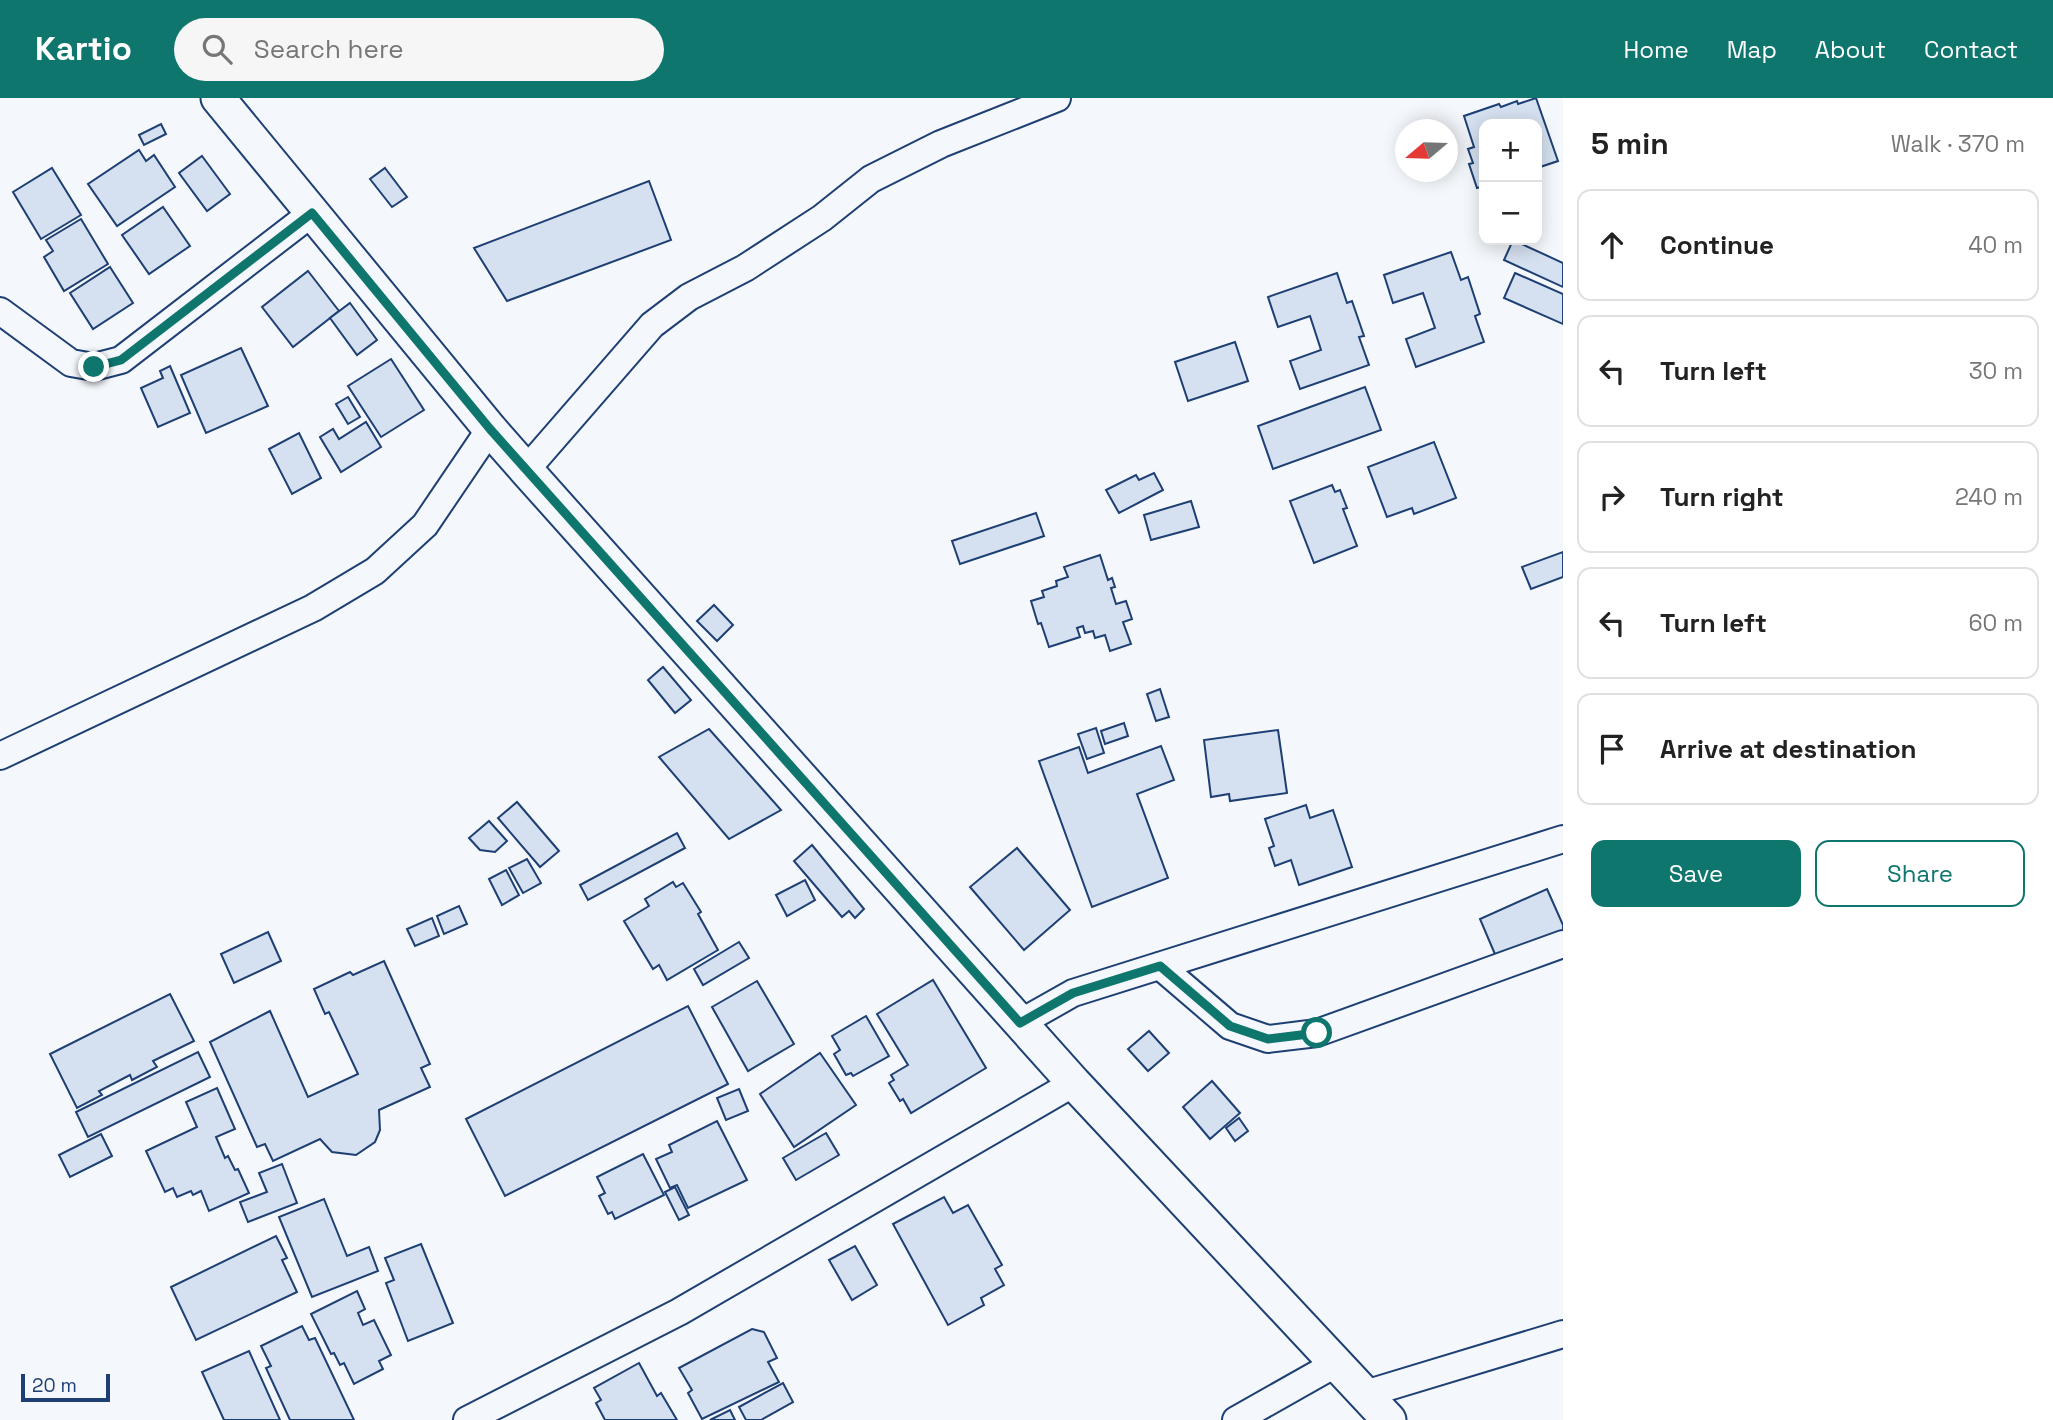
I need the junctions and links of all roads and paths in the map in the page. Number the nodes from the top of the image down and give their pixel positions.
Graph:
1 (218, 98) edge
2 (1057, 98) edge
3 (312, 213) junction
4 (0, 311) edge
5 (490, 429) junction
6 (526, 470) junction
7 (0, 756) edge
8 (1563, 839) edge
9 (1563, 944) edge
10 (1160, 966) junction
11 (1020, 1023) junction
12 (1074, 1083) junction
13 (1563, 1334) edge
14 (1337, 1363) junction
15 (1365, 1394) junction
16 (467, 1420) edge
17 (1236, 1420) edge
18 (1389, 1420) edge

1 - 3 street
2 - 6 street
3 - 4 street
3 - 5 street
5 - 6 street
5 - 7 street
6 - 11 street
8 - 10 street
9 - 10 street
10 - 11 street
11 - 12 street
12 - 14 street
12 - 16 street
13 - 15 street
14 - 15 street
14 - 17 street
15 - 18 street

